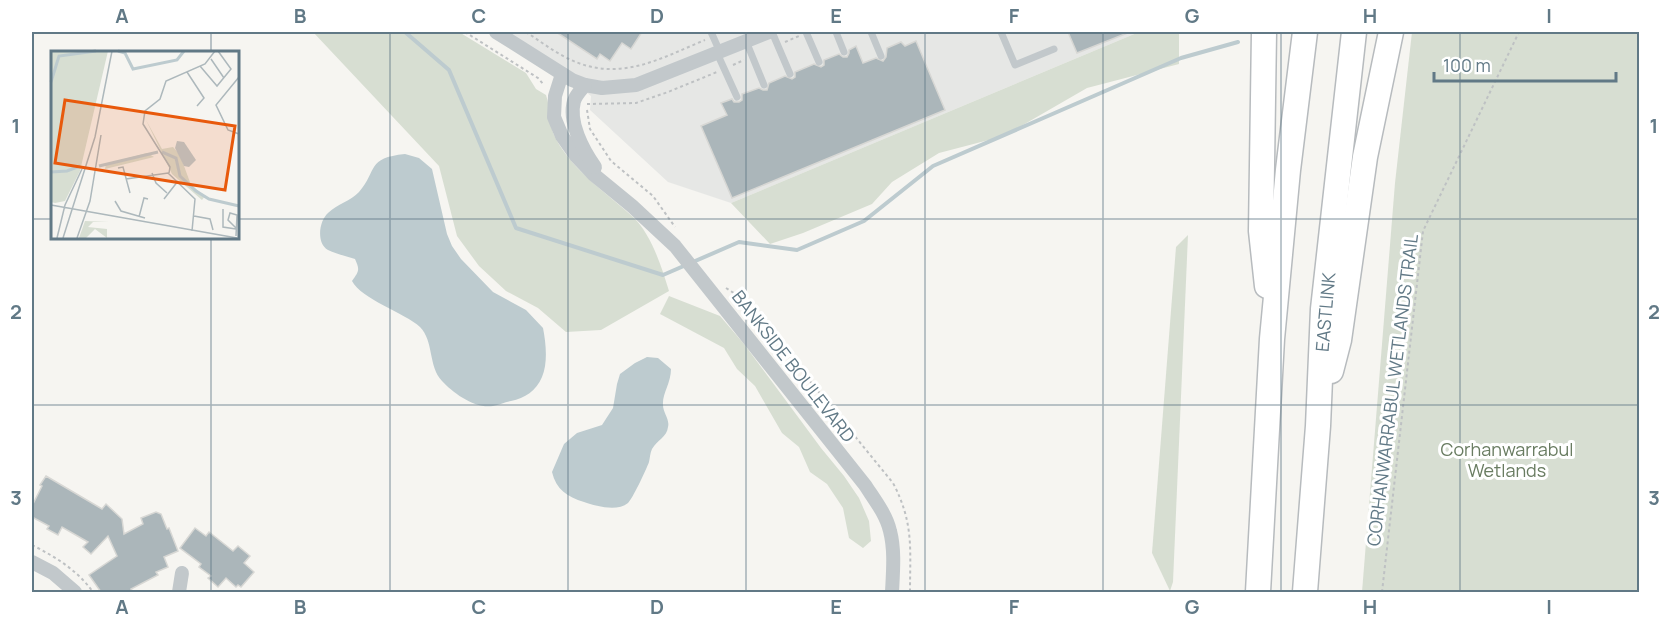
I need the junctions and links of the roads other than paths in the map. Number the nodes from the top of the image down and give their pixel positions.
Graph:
1 (496, 32) edge
2 (771, 32) edge
3 (806, 32) edge
4 (836, 32) edge
5 (871, 32) edge
6 (1000, 32) edge
7 (1264, 32) edge
8 (1305, 32) edge
9 (1354, 32) edge
10 (1391, 32) edge
11 (712, 34) edge
12 (746, 41) junction
13 (1054, 49) dead end
14 (844, 52) dead end
15 (718, 53) junction
16 (881, 56) dead end
17 (819, 62) dead end
18 (562, 74) junction
19 (790, 74) dead end
20 (585, 85) junction
21 (764, 86) dead end
22 (737, 96) dead end
23 (612, 190) junction
24 (1272, 339) junction
25 (1318, 426) junction
26 (32, 562) edge
27 (182, 573) dead end
28 (75, 592) edge
29 (179, 592) edge
30 (892, 592) edge
31 (1258, 592) edge
32 (1305, 592) edge

1 - 18 street
2 - 12 street
2 - 19 lane
3 - 17 lane
4 - 14 lane
5 - 16 lane
6 - 13 lane
7 - 24 highway
8 - 24 highway
9 - 25 highway, EASTLINK
10 - 25 highway
11 - 15 lane
12 - 15 street
12 - 21 lane
15 - 20 street
15 - 22 lane
18 - 20 street
18 - 23 street, BANKSIDE BOULEVARD
20 - 23 street, BANKSIDE BOULEVARD
23 - 30 street, BANKSIDE BOULEVARD
24 - 31 highway
25 - 32 highway, EASTLINK
26 - 28 street
27 - 29 street

